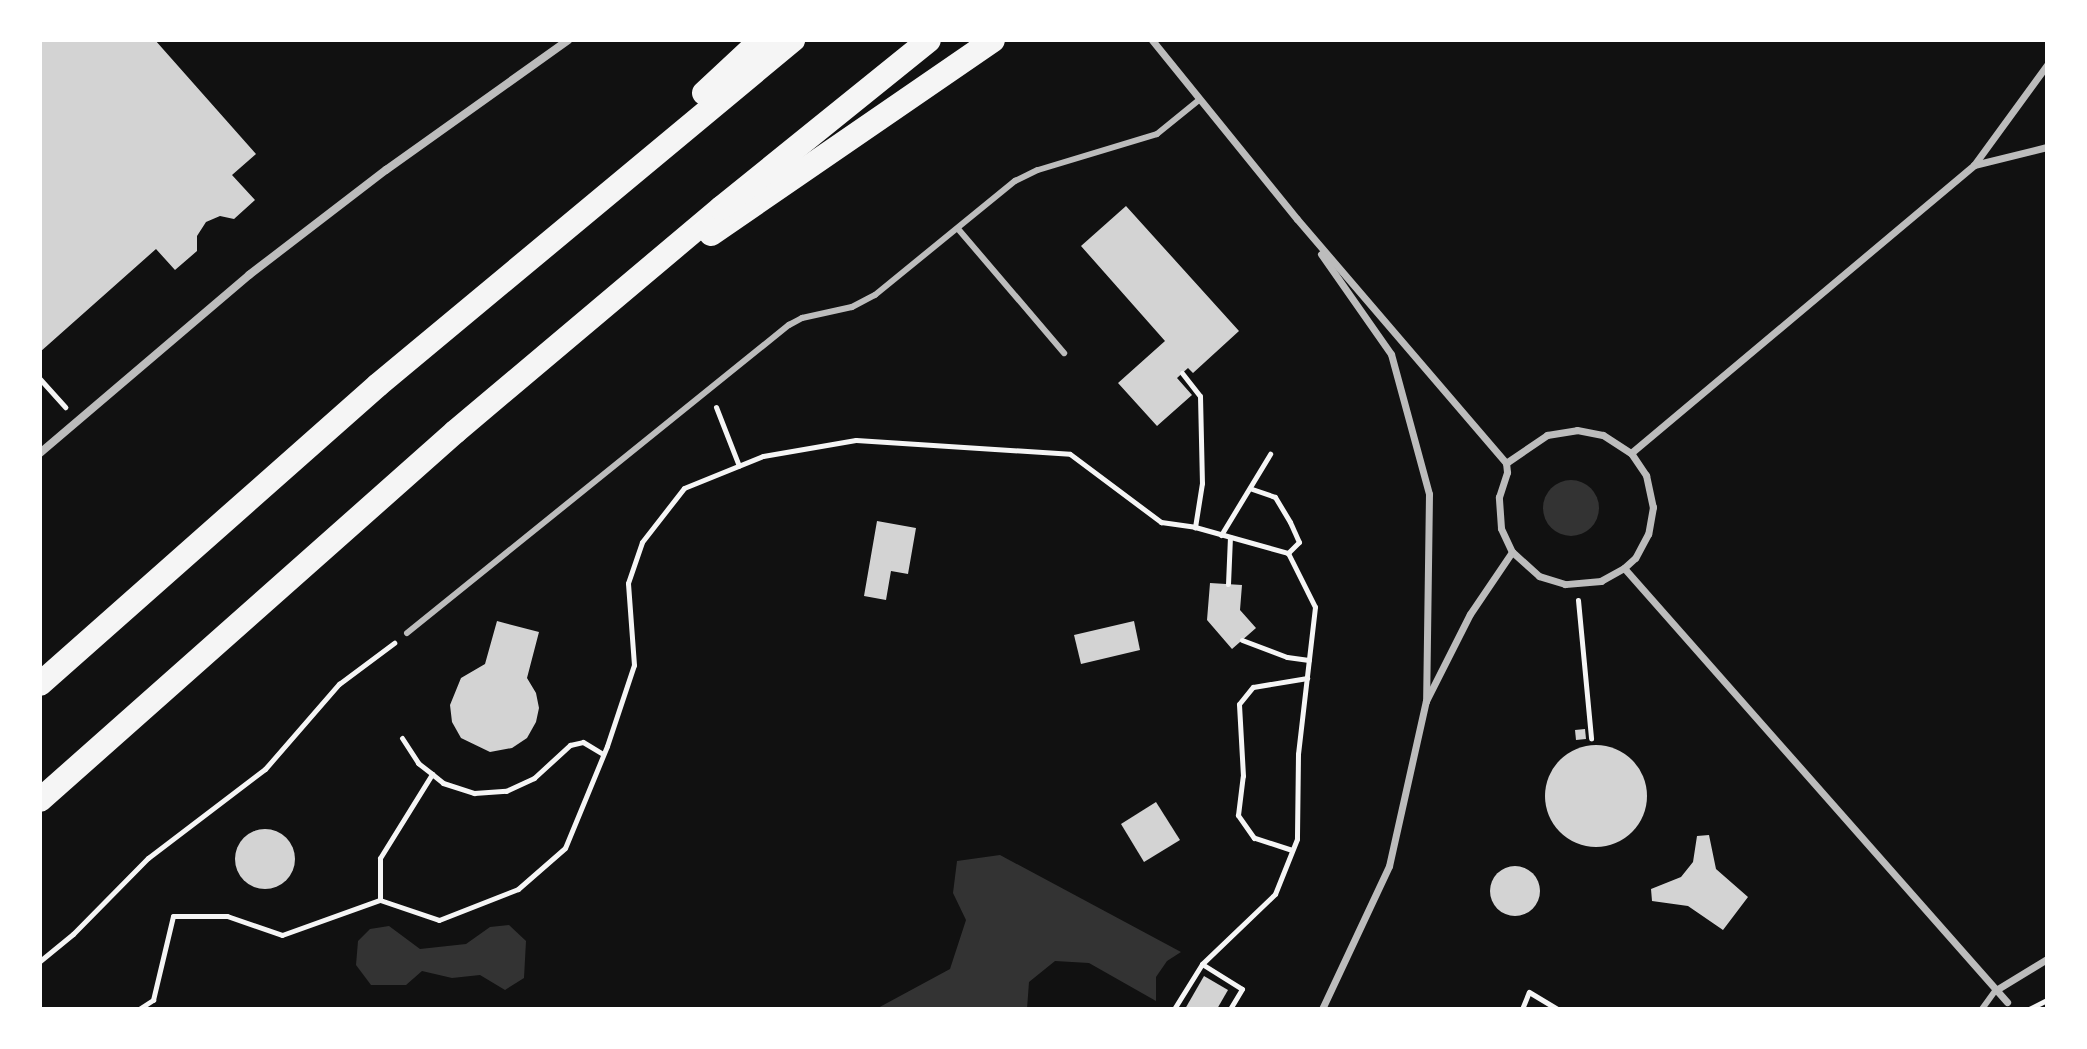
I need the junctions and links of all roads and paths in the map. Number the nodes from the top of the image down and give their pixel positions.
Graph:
1 (568, 40) edge
2 (761, 40) edge
3 (793, 40) edge
4 (929, 40) edge
5 (993, 40) edge
6 (1152, 40) edge
7 (2047, 65) edge
8 (1200, 99) junction
9 (2047, 147) edge
10 (1974, 165) junction
11 (1297, 219) junction
12 (959, 230) junction
13 (524, 260) junction
14 (584, 322) junction
15 (1064, 353) dead end
16 (1182, 373) dead end
17 (40, 379) edge
18 (710, 391) junction
19 (77, 420) junction
20 (40, 453) edge
21 (1631, 453) junction
22 (1270, 454) dead end
23 (1506, 463) junction
24 (739, 466) junction
25 (1252, 489) junction
26 (1195, 527) junction
27 (1221, 535) junction
28 (1230, 537) junction
29 (1512, 552) junction
30 (1288, 553) junction
31 (1624, 568) junction
32 (1576, 583) junction
33 (1228, 584) dead end
34 (407, 633) joint
35 (1242, 640) dead end
36 (1309, 660) junction
37 (1307, 678) junction
38 (40, 684) edge
39 (1426, 701) junction
40 (402, 738) dead end
41 (1591, 738) dead end
42 (604, 754) junction
43 (432, 774) junction
44 (40, 800) edge
45 (1292, 850) junction
46 (380, 900) junction
47 (2047, 959) edge
48 (40, 961) edge
49 (1202, 964) junction
50 (1996, 990) junction
51 (2047, 1000) edge
52 (2007, 1002) dead end
53 (139, 1009) edge
54 (1108, 1009) edge
55 (1121, 1009) edge
56 (1174, 1009) edge
57 (1230, 1009) edge
58 (1322, 1009) edge
59 (1522, 1009) edge
60 (1557, 1009) edge
61 (1982, 1009) edge
62 (2029, 1009) edge

1 - 19 street
2 - 13 highway
3 - 13 highway
4 - 14 highway
5 - 14 highway
6 - 8 street
7 - 10 street
8 - 11 street
8 - 12 lane
9 - 10 street
10 - 21 street
11 - 23 street
11 - 39 street
12 - 15 lane
12 - 18 lane
13 - 38 highway
14 - 44 highway
16 - 26 path
17 - 19 path
18 - 24 path
18 - 34 lane
19 - 20 street
21 - 23 street
21 - 31 street
22 - 25 path
23 - 29 street
24 - 26 path
24 - 42 path
25 - 27 path
25 - 30 path
26 - 27 path
27 - 28 path
28 - 30 path
28 - 33 path
29 - 32 street
29 - 39 street
30 - 36 path
31 - 32 street
31 - 50 street
32 - 41 path
34 - 48 path
35 - 36 path
36 - 37 path
37 - 45 path
37 - 45 path
39 - 58 street
40 - 43 path
42 - 43 path
42 - 46 path
43 - 46 path
45 - 49 path
46 - 53 path
47 - 50 street
49 - 56 path
49 - 57 path
50 - 52 street
50 - 61 lane
51 - 62 path
54 - 55 path
59 - 60 path

